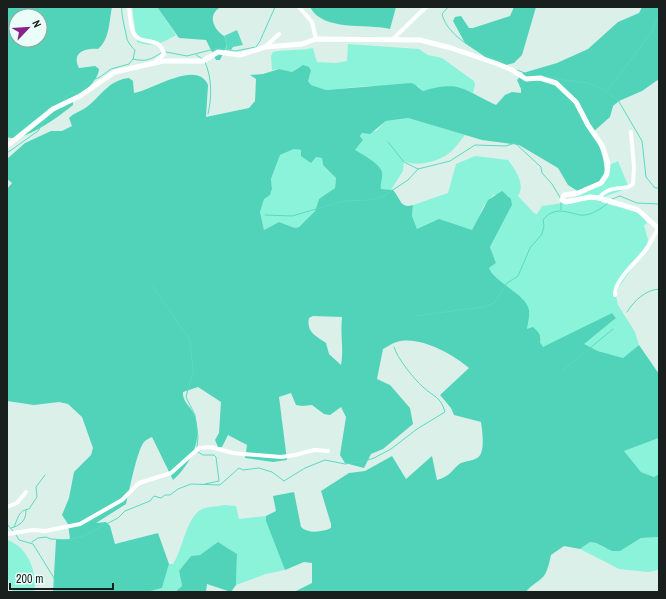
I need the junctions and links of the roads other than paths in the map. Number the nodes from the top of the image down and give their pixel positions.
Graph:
1 (129, 7) edge
2 (299, 7) edge
3 (426, 7) edge
4 (279, 34) dead end
5 (316, 39) junction
6 (393, 39) junction
7 (265, 47) junction
8 (164, 54) junction
9 (173, 60) junction
10 (155, 62) junction
11 (631, 132) dead end
12 (7, 146) edge
13 (599, 198) junction
14 (659, 229) edge
15 (615, 295) dead end
16 (328, 451) dead end
17 (26, 492) dead end
18 (7, 507) edge
19 (7, 534) edge

1 - 8 street
2 - 5 street
3 - 6 street
4 - 7 street
5 - 6 street
5 - 7 street
6 - 13 street
7 - 9 street
8 - 9 street
8 - 10 street
9 - 10 street
10 - 12 street
11 - 13 street
13 - 14 street
14 - 15 street
16 - 19 street
17 - 18 street

